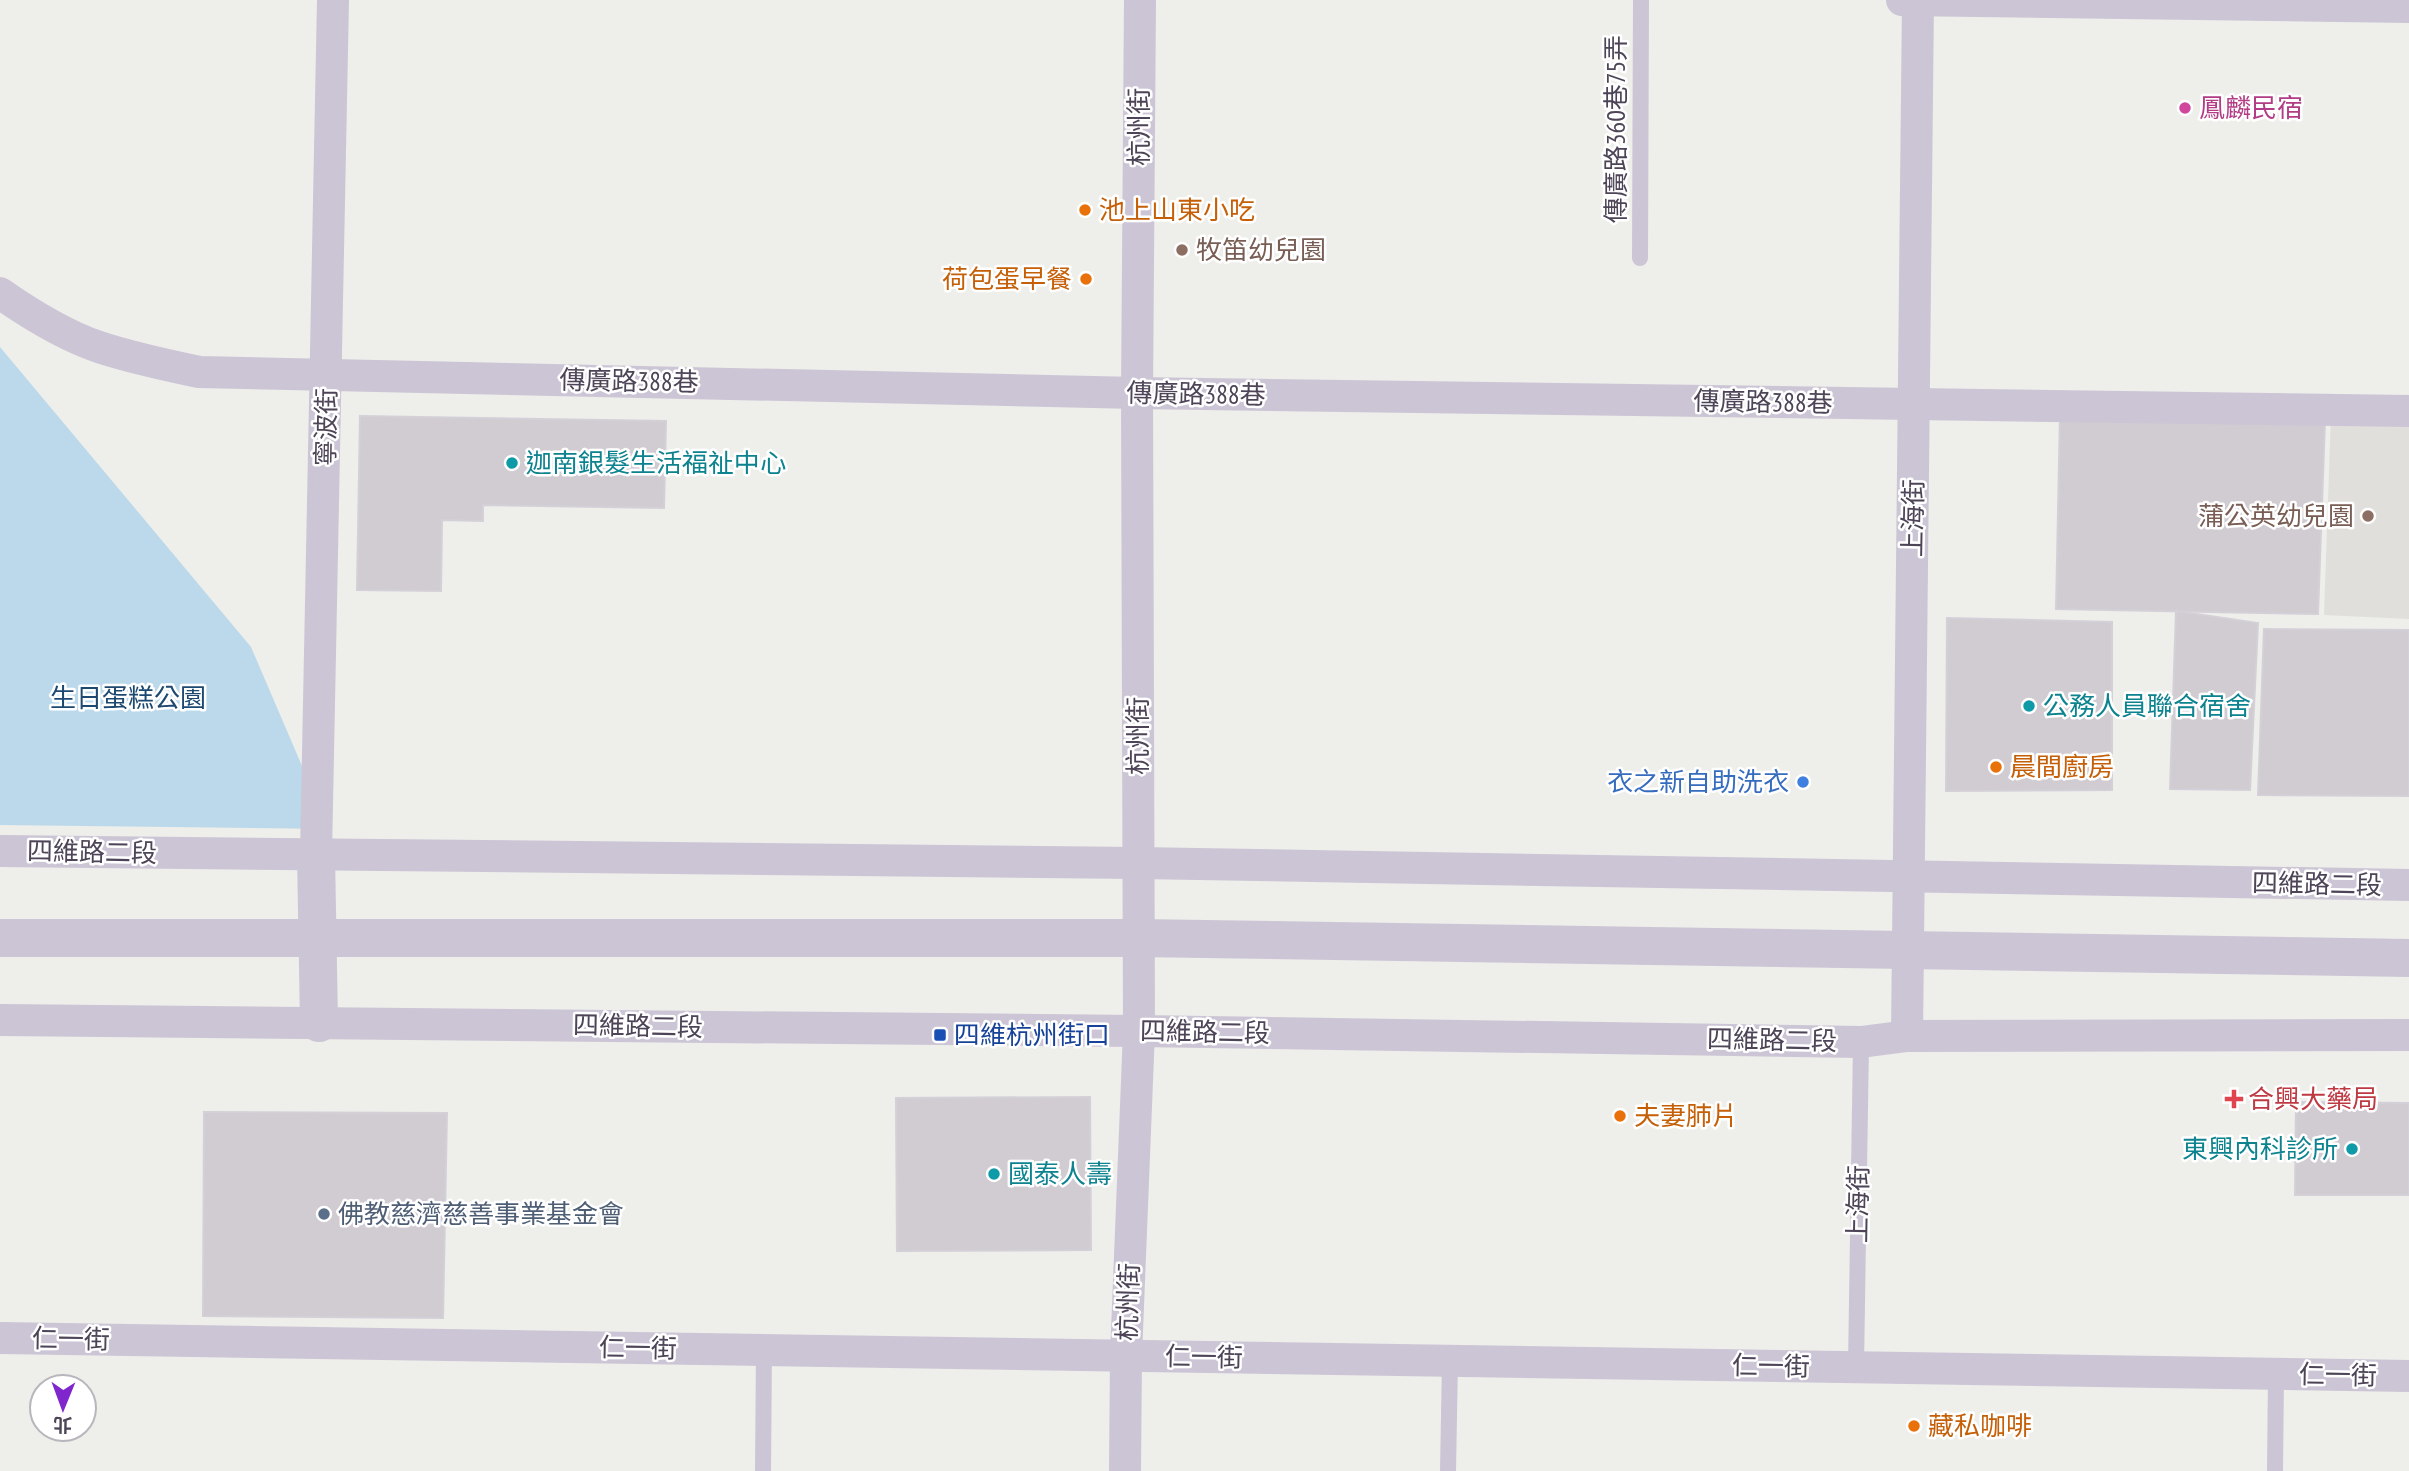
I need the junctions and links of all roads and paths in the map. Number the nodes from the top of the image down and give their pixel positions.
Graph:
1 (333, 0) edge
2 (1140, 0) edge
3 (1640, 0) edge
4 (1902, 0) edge
5 (1918, 0) edge
6 (2409, 7) edge
7 (1640, 258) dead end
8 (0, 293) edge
9 (327, 374) junction
10 (1137, 393) junction
11 (1914, 404) junction
12 (2409, 411) edge
13 (0, 851) edge
14 (316, 854) junction
15 (1139, 863) junction
16 (1909, 877) junction
17 (2409, 886) edge
18 (0, 938) edge
19 (317, 938) junction
20 (1138, 938) junction
21 (1908, 951) junction
22 (2409, 958) edge
23 (0, 1020) edge
24 (318, 1023) junction
25 (1139, 1031) junction
26 (2409, 1035) edge
27 (1907, 1036) junction
28 (1861, 1042) junction
29 (0, 1338) edge
30 (764, 1350) junction
31 (1126, 1356) junction
32 (1450, 1361) junction
33 (1856, 1367) junction
34 (2276, 1374) junction
35 (2409, 1376) edge
36 (763, 1471) edge
37 (1125, 1471) edge
38 (1448, 1471) edge
39 (2275, 1471) edge

1 - 9 street, 寧波街
2 - 10 street, 杭州街
3 - 7 lane, 傳廣路360巷75弄
4 - 5 street
5 - 6 street
5 - 11 street, 上海街
8 - 9 street, 傳廣路388巷
9 - 10 street, 傳廣路388巷
9 - 14 street, 寧波街
10 - 11 street, 傳廣路388巷
10 - 15 street, 杭州街
11 - 12 street, 傳廣路388巷
11 - 16 street, 上海街
13 - 14 street, 四維路二段
14 - 15 street, 四維路二段
14 - 19 street
15 - 16 street, 四維路二段
15 - 20 street, 杭州街
16 - 17 street, 四維路二段
16 - 21 street, 上海街
18 - 19 street
19 - 20 street
19 - 24 street
20 - 21 street
20 - 25 street, 杭州街
21 - 22 street
21 - 27 street, 上海街
23 - 24 street, 四維路二段
24 - 25 street, 四維路二段
25 - 28 street, 四維路二段
25 - 31 street, 杭州街
26 - 27 street, 四維路二段
27 - 28 street, 四維路二段
28 - 33 lane, 上海街
29 - 30 street, 仁一街
30 - 31 street, 仁一街
30 - 36 lane
31 - 32 street, 仁一街
31 - 37 street, 杭州街
32 - 33 street, 仁一街
32 - 38 lane
33 - 34 street, 仁一街
34 - 35 street, 仁一街
34 - 39 lane

